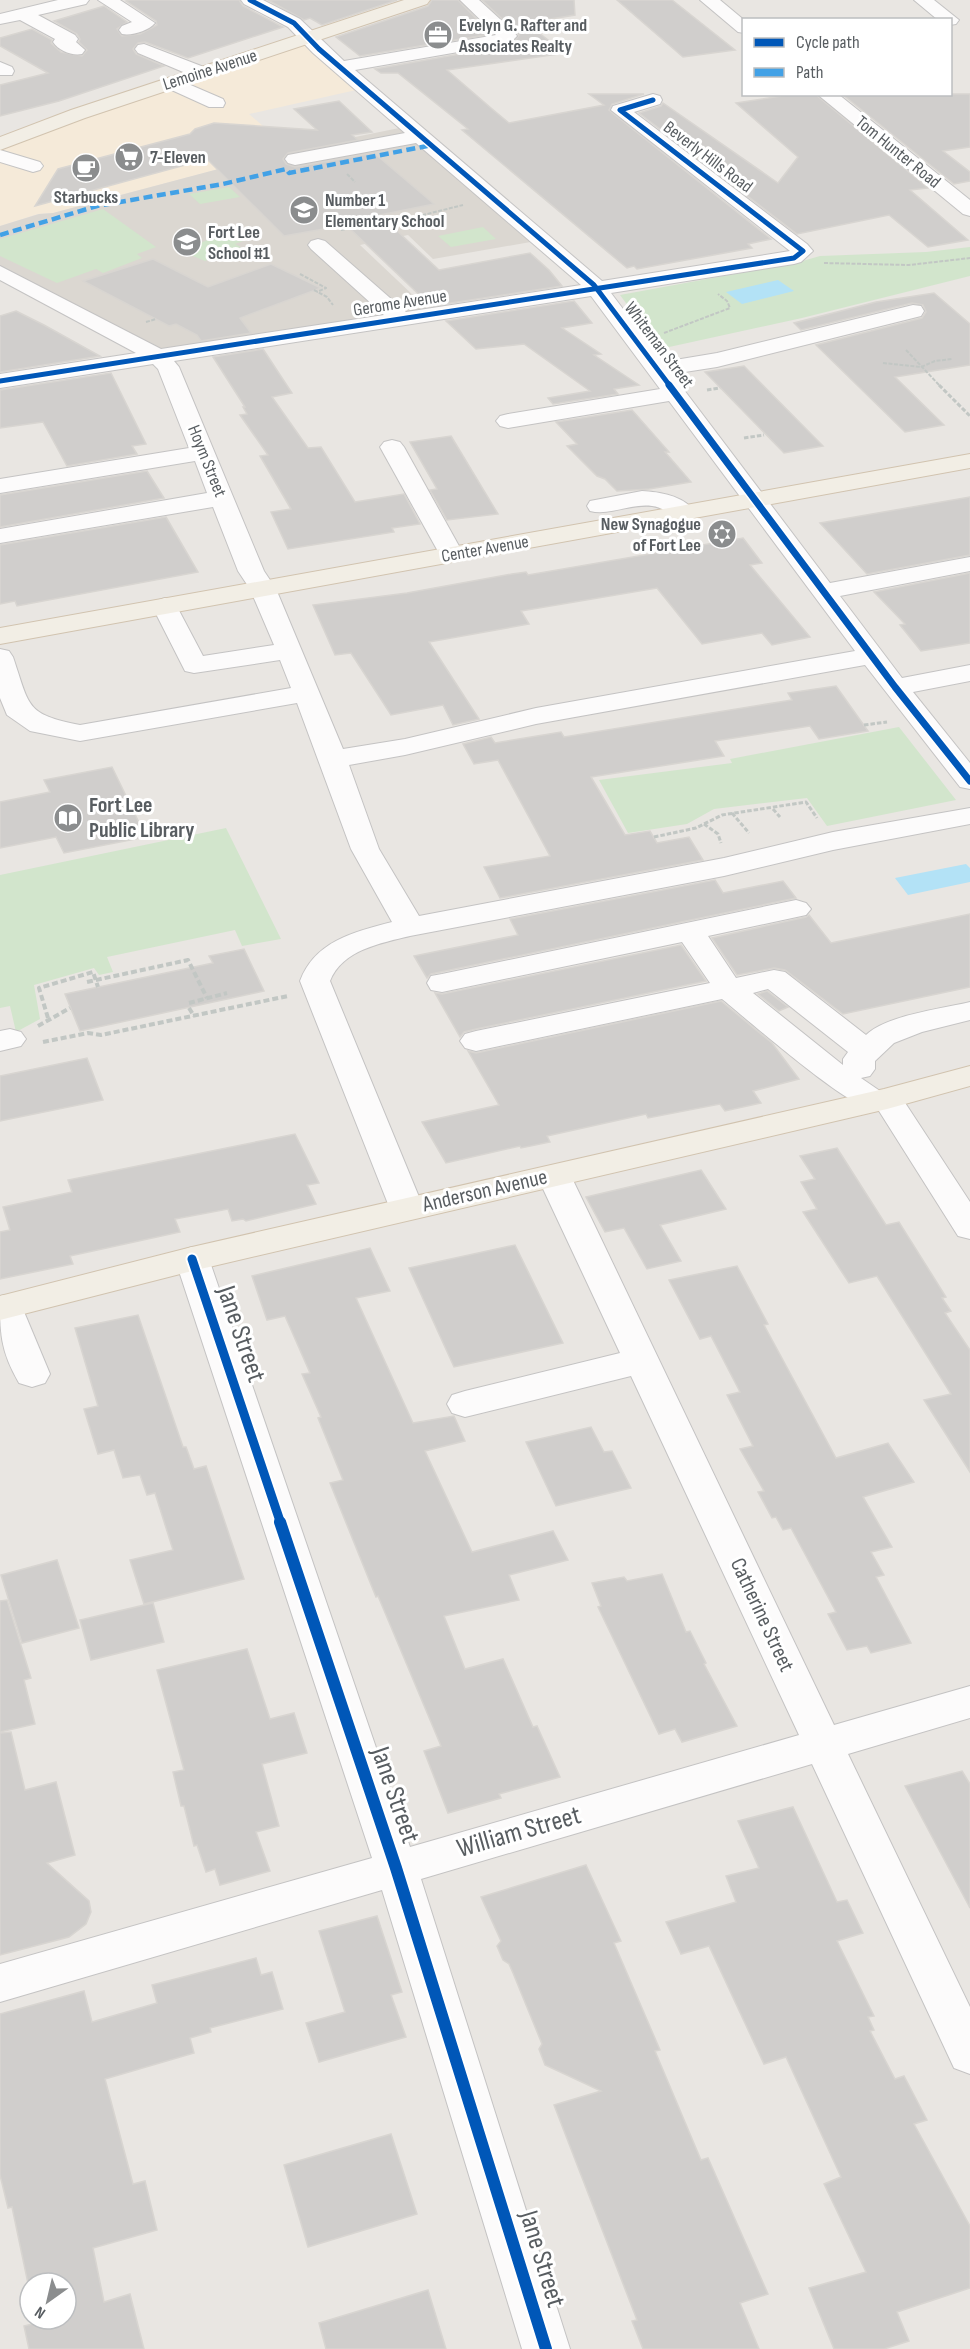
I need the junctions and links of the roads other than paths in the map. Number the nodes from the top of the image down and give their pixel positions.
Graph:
1 (80, 0) edge
2 (107, 0) edge
3 (250, 0) edge
4 (421, 0) edge
5 (469, 0) edge
6 (709, 0) edge
7 (923, 0) edge
8 (28, 8) edge
9 (948, 18) edge
10 (0, 19) edge
11 (742, 26) edge
12 (128, 30) dead end
13 (308, 38) junction
14 (144, 48) dead end
15 (76, 50) dead end
16 (490, 57) dead end
17 (202, 73) junction
18 (349, 74) junction
19 (172, 83) junction
20 (828, 96) edge
21 (653, 100) dead end
22 (216, 103) dead end
23 (421, 136) junction
24 (1, 146) edge
25 (295, 159) dead end
26 (33, 166) dead end
27 (970, 210) edge
28 (318, 245) dead end
29 (798, 255) joint
30 (0, 272) edge
31 (597, 289) junction
32 (913, 311) dead end
33 (401, 319) junction
34 (159, 357) junction
35 (658, 370) junction
36 (0, 381) edge
37 (675, 393) junction
38 (508, 421) dead end
39 (392, 447) dead end
40 (203, 453) junction
41 (970, 461) edge
42 (0, 486) edge
43 (222, 498) junction
44 (754, 499) junction
45 (683, 512) junction
46 (618, 524) junction
47 (0, 536) edge
48 (452, 555) junction
49 (970, 564) edge
50 (263, 589) junction
51 (825, 591) junction
52 (165, 606) junction
53 (0, 636) edge
54 (289, 651) junction
55 (872, 656) junction
56 (0, 657) edge
57 (970, 673) edge
58 (895, 687) junction
59 (306, 693) junction
60 (333, 759) junction
61 (970, 781) edge
62 (970, 816) edge
63 (796, 909) dead end
64 (410, 927) junction
65 (690, 931) junction
66 (442, 983) dead end
67 (729, 989) junction
68 (784, 1009) dead end
69 (970, 1011) edge
70 (476, 1041) dead end
71 (863, 1061) junction
72 (970, 1076) edge
73 (881, 1101) junction
74 (554, 1176) junction
75 (407, 1209) junction
76 (970, 1228) edge
77 (192, 1259) junction
78 (2, 1307) edge
79 (641, 1361) junction
80 (32, 1374) dead end
81 (465, 1404) dead end
82 (970, 1702) edge
83 (823, 1743) junction
84 (396, 1868) junction
85 (0, 1983) edge
86 (970, 2054) edge
87 (546, 2349) edge

1 - 8 street
2 - 12 street
3 - 13 street, Whiteman Street
4 - 13 main road, Lemoine Avenue
5 - 18 street
6 - 11 street
7 - 9 street
8 - 10 street
8 - 15 street
13 - 17 main road, Lemoine Avenue
13 - 18 street, Whiteman Street
14 - 17 street
16 - 18 street
17 - 19 main road, Lemoine Avenue
18 - 23 street, Whiteman Street
19 - 22 street
19 - 24 main road, Lemoine Avenue
20 - 27 street, Tom Hunter Road
21 - 29 street, Beverly Hills Road
23 - 25 street
23 - 31 street, Whiteman Street
24 - 26 street
28 - 33 street
29 - 31 street, Gerome Avenue
30 - 34 street
31 - 33 street, Gerome Avenue
31 - 35 street, Whiteman Street
32 - 35 street
33 - 34 street, Gerome Avenue
34 - 36 street, Gerome Avenue
34 - 40 street, Hoym Street
35 - 37 street, Whiteman Street
37 - 38 street
37 - 44 street, Whiteman Street
39 - 48 street
40 - 42 street
40 - 43 street, Hoym Street
41 - 44 main road, Center Avenue
43 - 47 street
43 - 50 street, Hoym Street
44 - 45 main road, Center Avenue
44 - 51 street, Whiteman Street
45 - 46 main road, Center Avenue
45 - 46 street
46 - 48 main road, Center Avenue
48 - 50 main road, Center Avenue
49 - 51 street
50 - 52 main road, Center Avenue
50 - 54 street, Hoym Street
51 - 55 street, Whiteman Street
52 - 53 main road, Center Avenue
52 - 54 street
54 - 59 street, Hoym Street
55 - 58 street, Whiteman Street
55 - 60 street
56 - 59 street
57 - 58 street
58 - 61 street, Whiteman Street
59 - 60 street, Hoym Street
60 - 64 street, Hoym Street
62 - 64 street
63 - 65 street
64 - 75 street
65 - 66 street
65 - 67 street
67 - 70 street
67 - 71 street
67 - 73 street
68 - 71 street
69 - 71 street
71 - 73 street
72 - 73 main road, Anderson Avenue
73 - 74 main road, Anderson Avenue
73 - 76 street
74 - 75 main road, Anderson Avenue
74 - 79 street, Catherine Street
75 - 77 main road, Anderson Avenue
77 - 78 main road, Anderson Avenue
77 - 84 street, Jane Street
78 - 80 street
79 - 81 street
79 - 83 street, Catherine Street
82 - 83 street, William Street
83 - 84 street, William Street
83 - 86 street, Catherine Street
84 - 85 street, William Street
84 - 87 street, Jane Street

